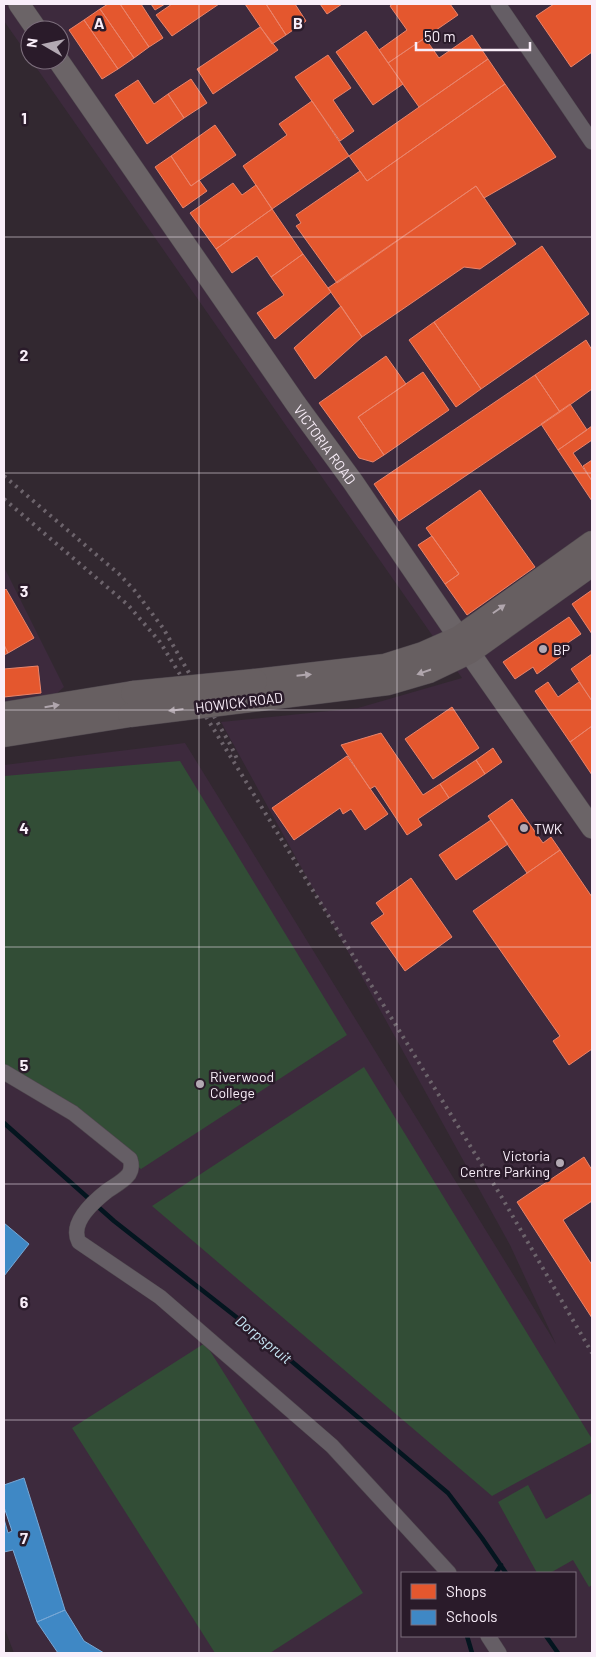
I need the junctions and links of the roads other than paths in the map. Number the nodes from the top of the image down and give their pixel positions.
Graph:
1 (19, 4) edge
2 (498, 4) edge
3 (30, 20) edge
4 (65, 70) edge
5 (592, 142) edge
6 (592, 543) edge
7 (592, 564) edge
8 (464, 645) junction
9 (131, 704) junction
10 (4, 714) edge
11 (4, 736) edge
12 (592, 828) edge
13 (4, 1072) edge
14 (448, 1572) edge
15 (489, 1637) edge
16 (499, 1653) edge

1 - 3 main road
2 - 5 street
4 - 8 main road, VICTORIA ROAD
8 -> 6 main road
7 - 8 main road
8 - 9 main road, HOWICK ROAD, bridge
8 - 12 main road, VICTORIA ROAD
10 -> 9 main road, HOWICK ROAD
9 - 11 main road, HOWICK ROAD
13 - 14 street
15 - 16 street

